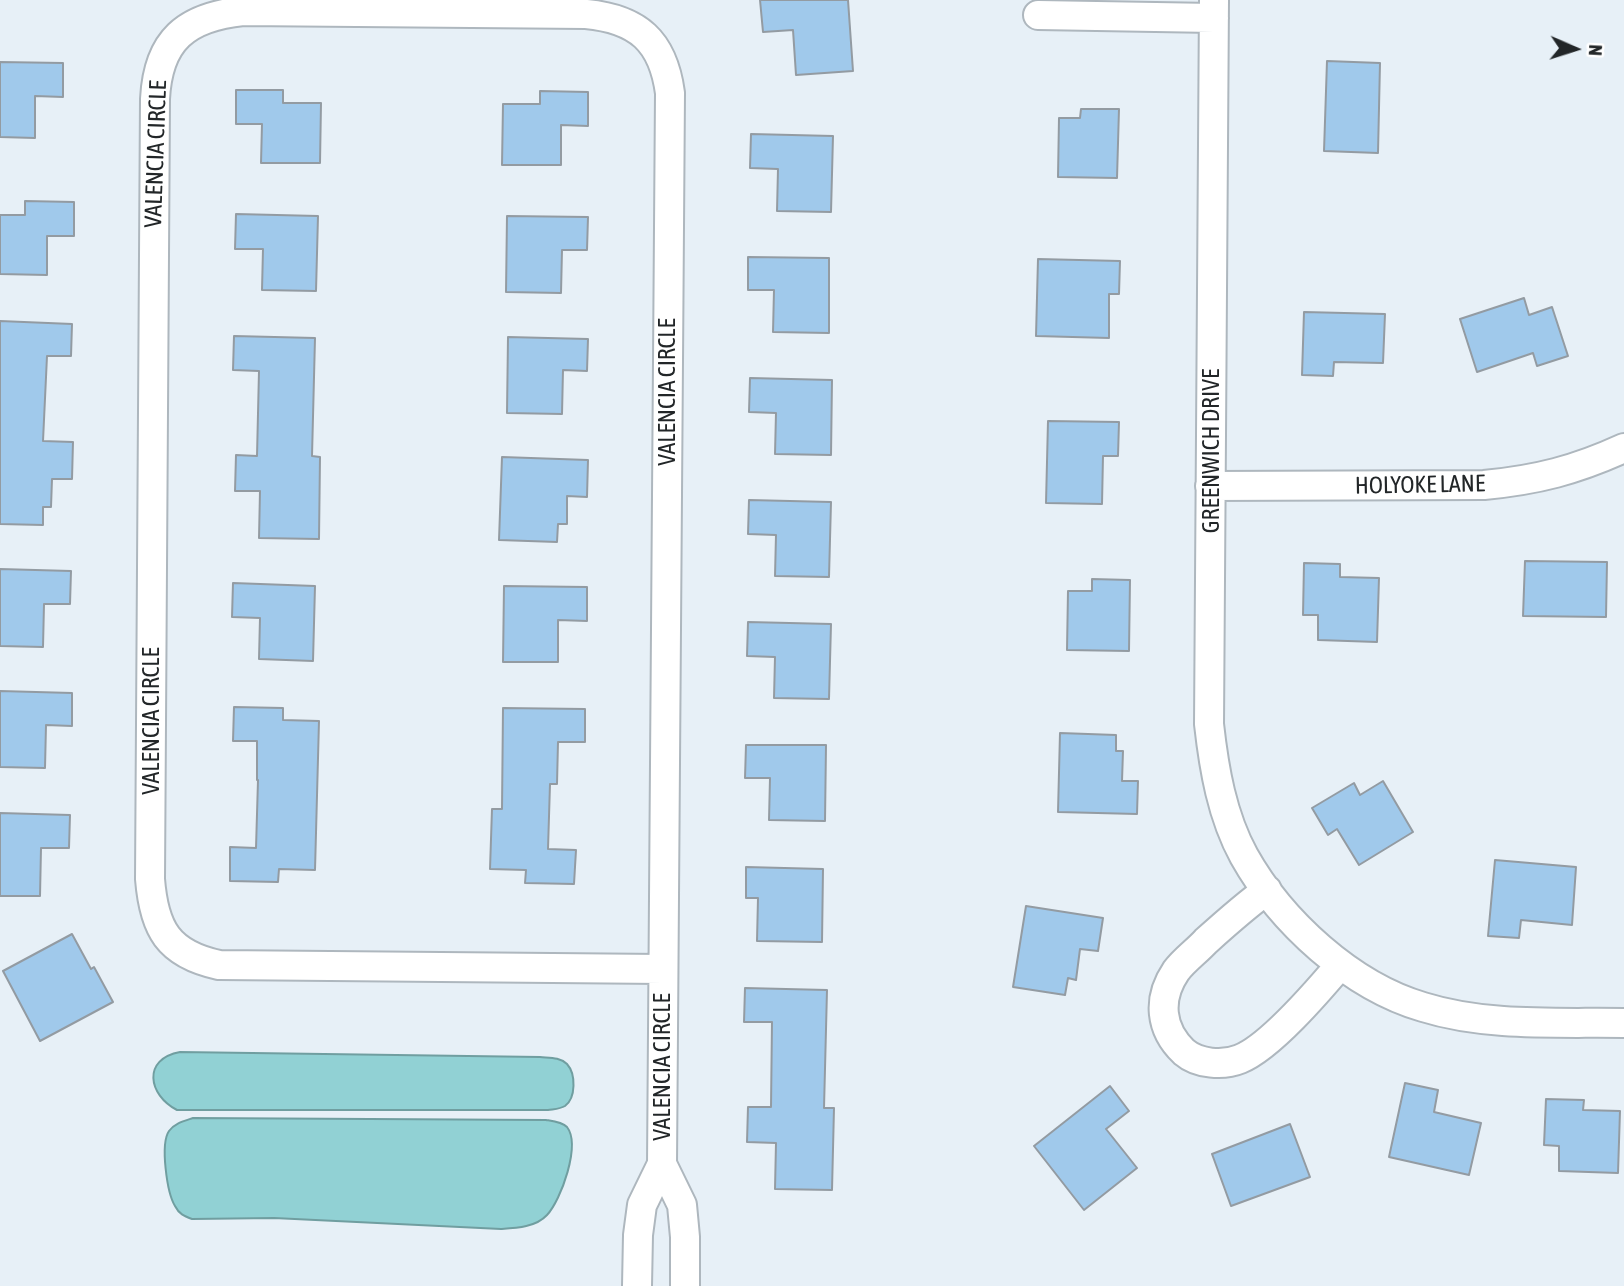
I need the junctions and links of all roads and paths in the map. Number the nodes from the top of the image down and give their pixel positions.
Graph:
1 (1214, 9) edge
2 (1038, 15) dead end
3 (1624, 448) edge
4 (1210, 486) junction
5 (1267, 890) junction
6 (1340, 965) junction
7 (663, 969) junction
8 (1624, 1023) edge
9 (662, 1164) junction
10 (637, 1286) edge
11 (685, 1286) edge

1 - 2 street
1 - 4 street, GREENWICH DRIVE
3 - 4 street, HOLYOKE LANE
4 - 5 street, GREENWICH DRIVE
5 - 6 street, GREENWICH DRIVE
5 - 6 street
6 - 8 street, GREENWICH DRIVE
7 - 7 street, VALENCIA CIRCLE
7 - 9 street, VALENCIA CIRCLE
9 - 10 street, VALENCIA CIRCLE
9 - 11 street, VALENCIA CIRCLE

